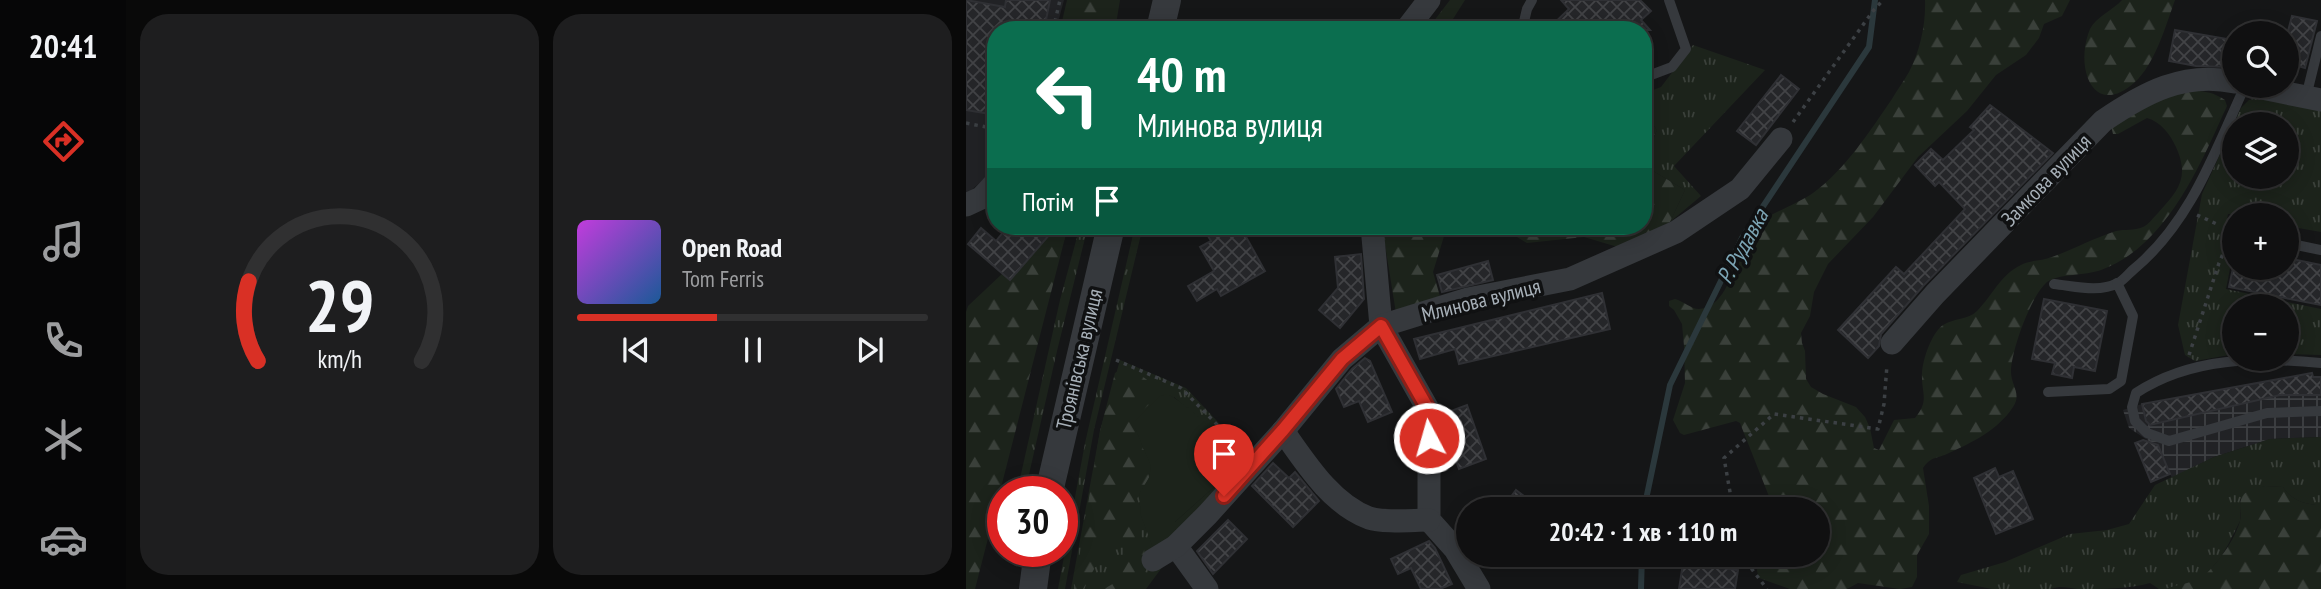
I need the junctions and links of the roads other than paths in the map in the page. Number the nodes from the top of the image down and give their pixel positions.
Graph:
1 (1167, 0) edge
2 (1429, 0) edge
3 (1532, 0) edge
4 (1669, 0) edge
5 (1162, 21) edge
6 (1413, 21) edge
7 (1524, 21) edge
8 (2321, 36) edge
9 (1652, 75) edge
10 (2222, 79) edge
11 (2239, 98) edge
12 (2314, 99) edge
13 (1781, 139) road end
14 (987, 192) edge
15 (966, 205) edge
16 (1109, 235) edge
17 (1373, 235) edge
18 (2299, 245) edge
19 (2321, 250) edge
20 (2054, 284) dead end
21 (2117, 284) junction
22 (1381, 326) junction
23 (1892, 343) road end
24 (2321, 363) edge
25 (2048, 392) dead end
26 (2321, 411) edge
27 (1283, 430) junction
28 (1053, 476) edge
29 (1429, 520) junction
30 (1177, 545) junction
31 (1153, 561) dead end
32 (1036, 567) edge
33 (1033, 589) edge
34 (1207, 589) edge
35 (1479, 589) edge

1 - 5 street
2 - 6 street
3 - 7 lane
4 - 9 lane
8 - 12 lane
10 - 23 street, Замкова вулиця
11 - 21 lane
13 - 22 street, Млинова вулиця
14 - 15 street
16 - 28 street, Троянівська вулиця
17 - 22 street
18 - 19 lane
20 - 21 lane
21 - 25 lane
22 - 27 street, Млинова вулиця
22 - 29 street
24 - 26 lane
27 - 29 street
27 - 30 street, Млинова вулиця
29 - 35 street
30 - 31 street, Млинова вулиця
30 - 34 street
32 - 33 street

